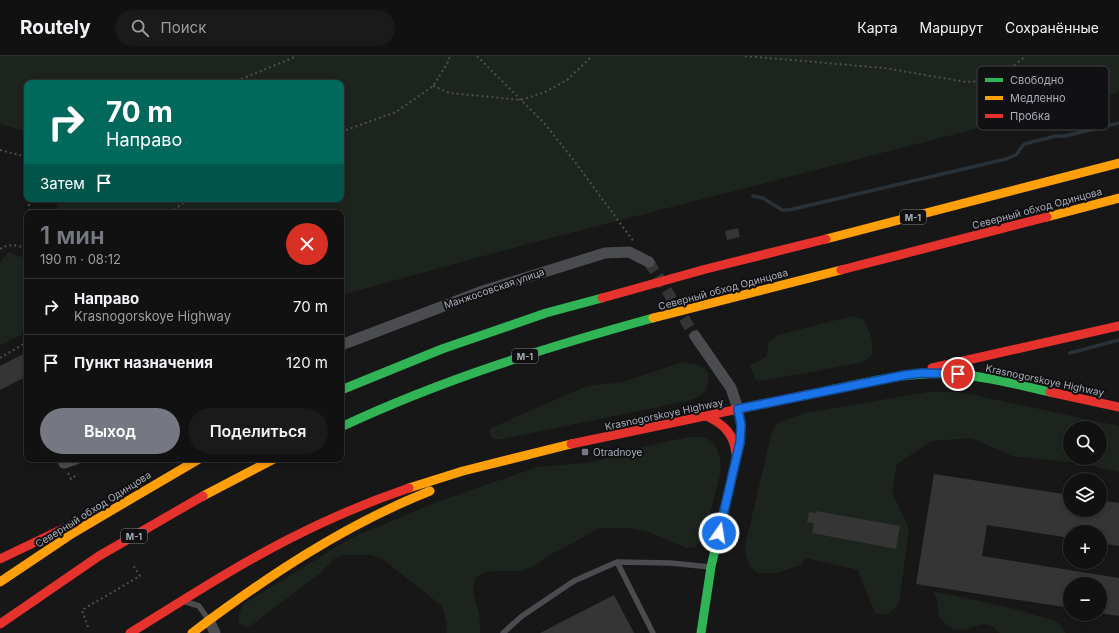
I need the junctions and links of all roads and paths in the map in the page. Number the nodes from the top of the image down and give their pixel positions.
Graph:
1 (298, 56) edge
2 (450, 56) edge
3 (477, 56) edge
4 (592, 56) edge
5 (745, 56) edge
6 (1026, 56) edge
7 (776, 57) edge
8 (1013, 66) edge
9 (239, 80) edge
10 (977, 81) edge
11 (433, 86) junction
12 (521, 100) junction
13 (344, 130) edge
14 (0, 150) edge
15 (24, 156) edge
16 (1119, 163) edge
17 (1119, 198) edge
18 (184, 202) edge
19 (174, 210) edge
20 (636, 244) dead end
21 (0, 248) edge
22 (24, 248) edge
23 (650, 262) tunnel mouth
24 (1119, 326) edge
25 (695, 336) tunnel mouth
26 (24, 344) edge
27 (344, 344) edge
28 (0, 358) edge
29 (887, 378) junction
30 (344, 389) edge
31 (1119, 407) edge
32 (738, 409) junction
33 (706, 416) junction
34 (344, 426) edge
35 (566, 446) junction
36 (67, 462) edge
37 (194, 462) edge
38 (268, 462) edge
39 (64, 463) dead end
40 (736, 464) junction
41 (140, 492) junction
42 (0, 559) edge
43 (617, 562) junction
44 (133, 565) dead end
45 (711, 567) junction
46 (0, 582) edge
47 (182, 601) junction
48 (209, 620) junction
49 (0, 624) edge
50 (88, 627) dead end
51 (130, 633) edge
52 (192, 633) edge
53 (215, 633) edge
54 (503, 633) edge
55 (653, 633) edge
56 (701, 633) edge

1 - 9 path
2 - 11 path
3 - 12 path
4 - 12 path
5 - 7 path
6 - 8 path
7 - 10 path
11 - 12 path
11 - 13 path
12 - 20 path
14 - 15 path
16 - 30 main road, М-1
17 - 34 main road, Северный обход Одинцова / М-1
18 - 19 path
21 - 22 path
23 - 27 street, Манжосовская улица
24 - 29 main road
25 - 32 street
26 - 28 path
29 - 31 main road, Krasnogorskoye Highway
29 - 32 main road, Krasnogorskoye Highway
32 - 33 main road, Krasnogorskoye Highway
32 - 40 main road
33 - 35 main road, Krasnogorskoye Highway
33 - 40 main road
35 - 47 main road
35 - 48 main road
36 - 39 street
37 - 41 main road, Северный обход Одинцова
38 - 49 main road, М-1
40 - 45 main road
41 - 42 main road
41 - 46 main road, Северный обход Одинцова
43 - 45 lane
43 - 54 lane
43 - 55 lane
44 - 50 path
45 - 56 main road
47 - 48 lane
47 - 51 main road
48 - 52 main road
48 - 53 street

